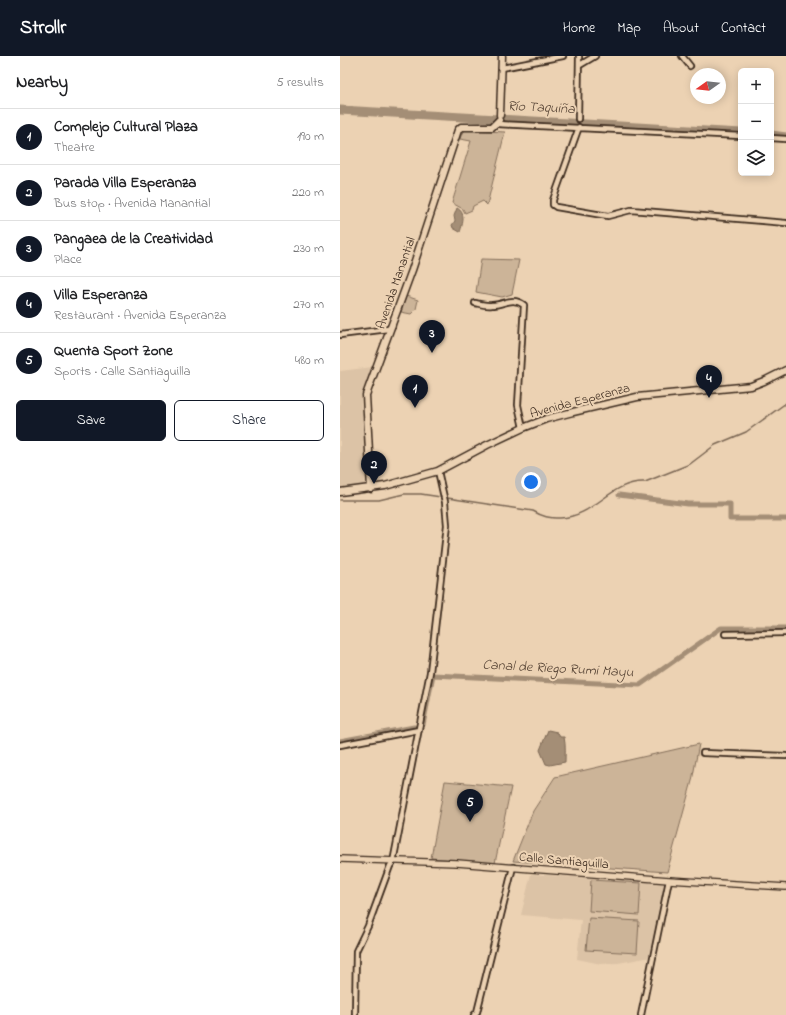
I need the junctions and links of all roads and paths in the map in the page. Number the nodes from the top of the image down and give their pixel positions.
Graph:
1 (502, 56) edge
2 (563, 56) edge
3 (579, 56) edge
4 (595, 56) edge
5 (682, 56) edge
6 (580, 65) junction
7 (690, 66) dead end
8 (502, 68) junction
9 (499, 119) junction
10 (578, 119) dead end
11 (579, 127) junction
12 (738, 136) edge
13 (774, 138) edge
14 (786, 139) edge
15 (786, 223) edge
16 (475, 303) dead end
17 (393, 325) junction
18 (340, 334) edge
19 (786, 370) edge
20 (523, 428) junction
21 (438, 471) junction
22 (372, 489) junction
23 (340, 492) edge
24 (725, 634) dead end
25 (786, 634) edge
26 (419, 730) junction
27 (340, 745) edge
28 (703, 753) dead end
29 (786, 756) edge
30 (340, 859) edge
31 (393, 862) junction
32 (514, 867) junction
33 (669, 880) junction
34 (786, 887) edge
35 (355, 1015) edge
36 (474, 1015) edge
37 (641, 1015) edge

1 - 8 main road
2 - 8 street
3 - 6 street
4 - 6 street
5 - 7 street
6 - 10 street
8 - 9 main road
9 - 11 street
9 - 17 main road, Avenida Manantial
11 - 12 street
11 - 15 street
13 - 14 street
16 - 20 street
17 - 18 street
17 - 22 main road, Avenida Manantial
19 - 20 main road, Avenida Esperanza
20 - 21 main road, Avenida Esperanza
21 - 22 main road, Avenida Esperanza
21 - 26 street
22 - 23 main road, Avenida Esperanza
24 - 25 street
26 - 27 street
26 - 31 street
28 - 29 street
30 - 31 street, Calle Santiaguilla
31 - 32 street, Calle Santiaguilla
31 - 35 street
32 - 33 street, Calle Santiaguilla
32 - 36 street
33 - 34 street, Calle Santiaguilla
33 - 37 street

